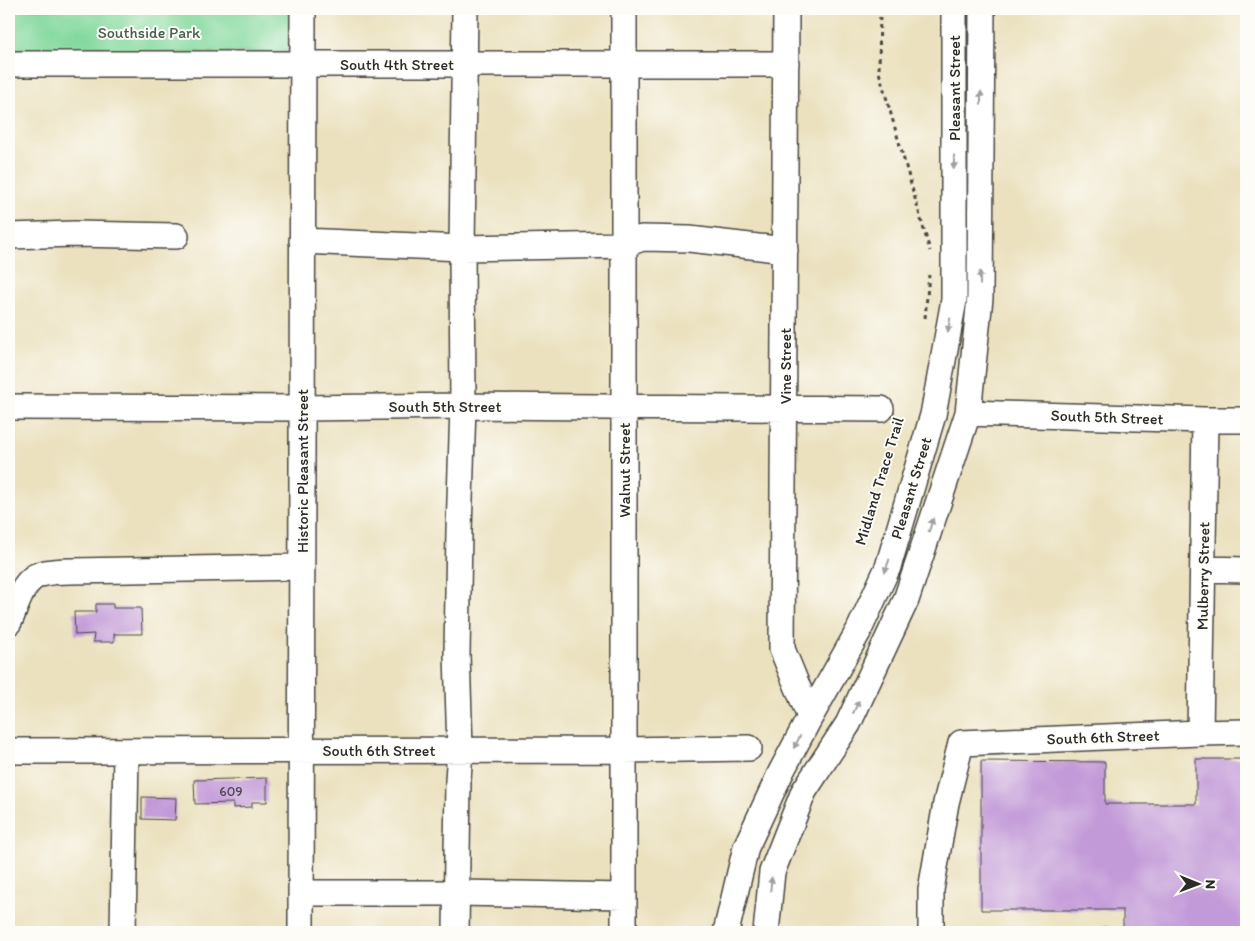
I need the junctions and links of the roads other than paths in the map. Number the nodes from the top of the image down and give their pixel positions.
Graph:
1 (303, 9) edge
2 (465, 9) edge
3 (624, 9) edge
4 (786, 9) edge
5 (954, 9) edge
6 (982, 9) edge
7 (9, 64) edge
8 (303, 64) junction
9 (464, 64) junction
10 (624, 64) junction
11 (786, 64) junction
12 (9, 236) edge
13 (176, 236) dead end
14 (302, 241) junction
15 (624, 246) junction
16 (462, 248) junction
17 (785, 250) junction
18 (463, 406) junction
19 (624, 406) junction
20 (9, 407) edge
21 (302, 408) junction
22 (784, 408) junction
23 (881, 409) dead end
24 (968, 414) junction
25 (1205, 420) junction
26 (1246, 420) edge
27 (302, 568) junction
28 (1203, 569) junction
29 (1246, 570) edge
30 (9, 622) edge
31 (810, 717) junction
32 (1246, 732) edge
33 (1200, 733) junction
34 (749, 748) dead end
35 (302, 750) junction
36 (460, 750) junction
37 (624, 750) junction
38 (9, 751) edge
39 (126, 751) junction
40 (301, 893) junction
41 (456, 893) junction
42 (624, 896) junction
43 (123, 932) edge
44 (301, 932) edge
45 (456, 932) edge
46 (624, 932) edge
47 (726, 932) edge
48 (766, 932) edge
49 (932, 932) edge

1 - 8 street, Historic Pleasant Street
2 - 9 street
3 - 10 street, Walnut Street
4 - 11 street, Vine Street
5 -> 31 street, Pleasant Street
24 -> 6 street, Pleasant Street
7 - 8 street, South 4th Street
8 - 9 street, South 4th Street
8 - 14 street, Historic Pleasant Street
9 - 10 street, South 4th Street
9 - 16 street
10 - 11 street, South 4th Street
10 - 15 street, Walnut Street
11 - 17 street, Vine Street
12 - 13 street
14 - 16 street
14 - 21 street, Historic Pleasant Street
15 - 16 street
15 - 17 street
15 - 19 street, Walnut Street
16 - 18 street
17 - 22 street, Vine Street
18 - 19 street, South 5th Street
18 - 21 street, South 5th Street
18 - 36 street
19 - 22 street, South 5th Street
19 - 37 street, Walnut Street
20 - 21 street, South 5th Street
21 - 27 street, Historic Pleasant Street
22 - 23 street, South 5th Street
22 - 31 street, Vine Street
24 - 25 street, South 5th Street
48 -> 24 street, Pleasant Street
25 - 26 street, South 5th Street
25 - 28 street, Mulberry Street
27 - 30 street
27 - 35 street, Historic Pleasant Street
28 - 29 street
28 - 33 street, Mulberry Street
31 -> 47 street, Pleasant Street
32 - 33 street, South 6th Street
33 - 49 street, South 6th Street
34 - 37 street, South 6th Street
35 - 36 street, South 6th Street
35 - 39 street, South 6th Street
35 - 40 street, Historic Pleasant Street
36 - 37 street, South 6th Street
36 - 41 street
37 - 42 street, Walnut Street
38 - 39 street, South 6th Street
39 - 43 street
40 - 41 street
40 - 44 street, Historic Pleasant Street
41 - 42 street
41 - 45 street
42 - 46 street, Walnut Street

